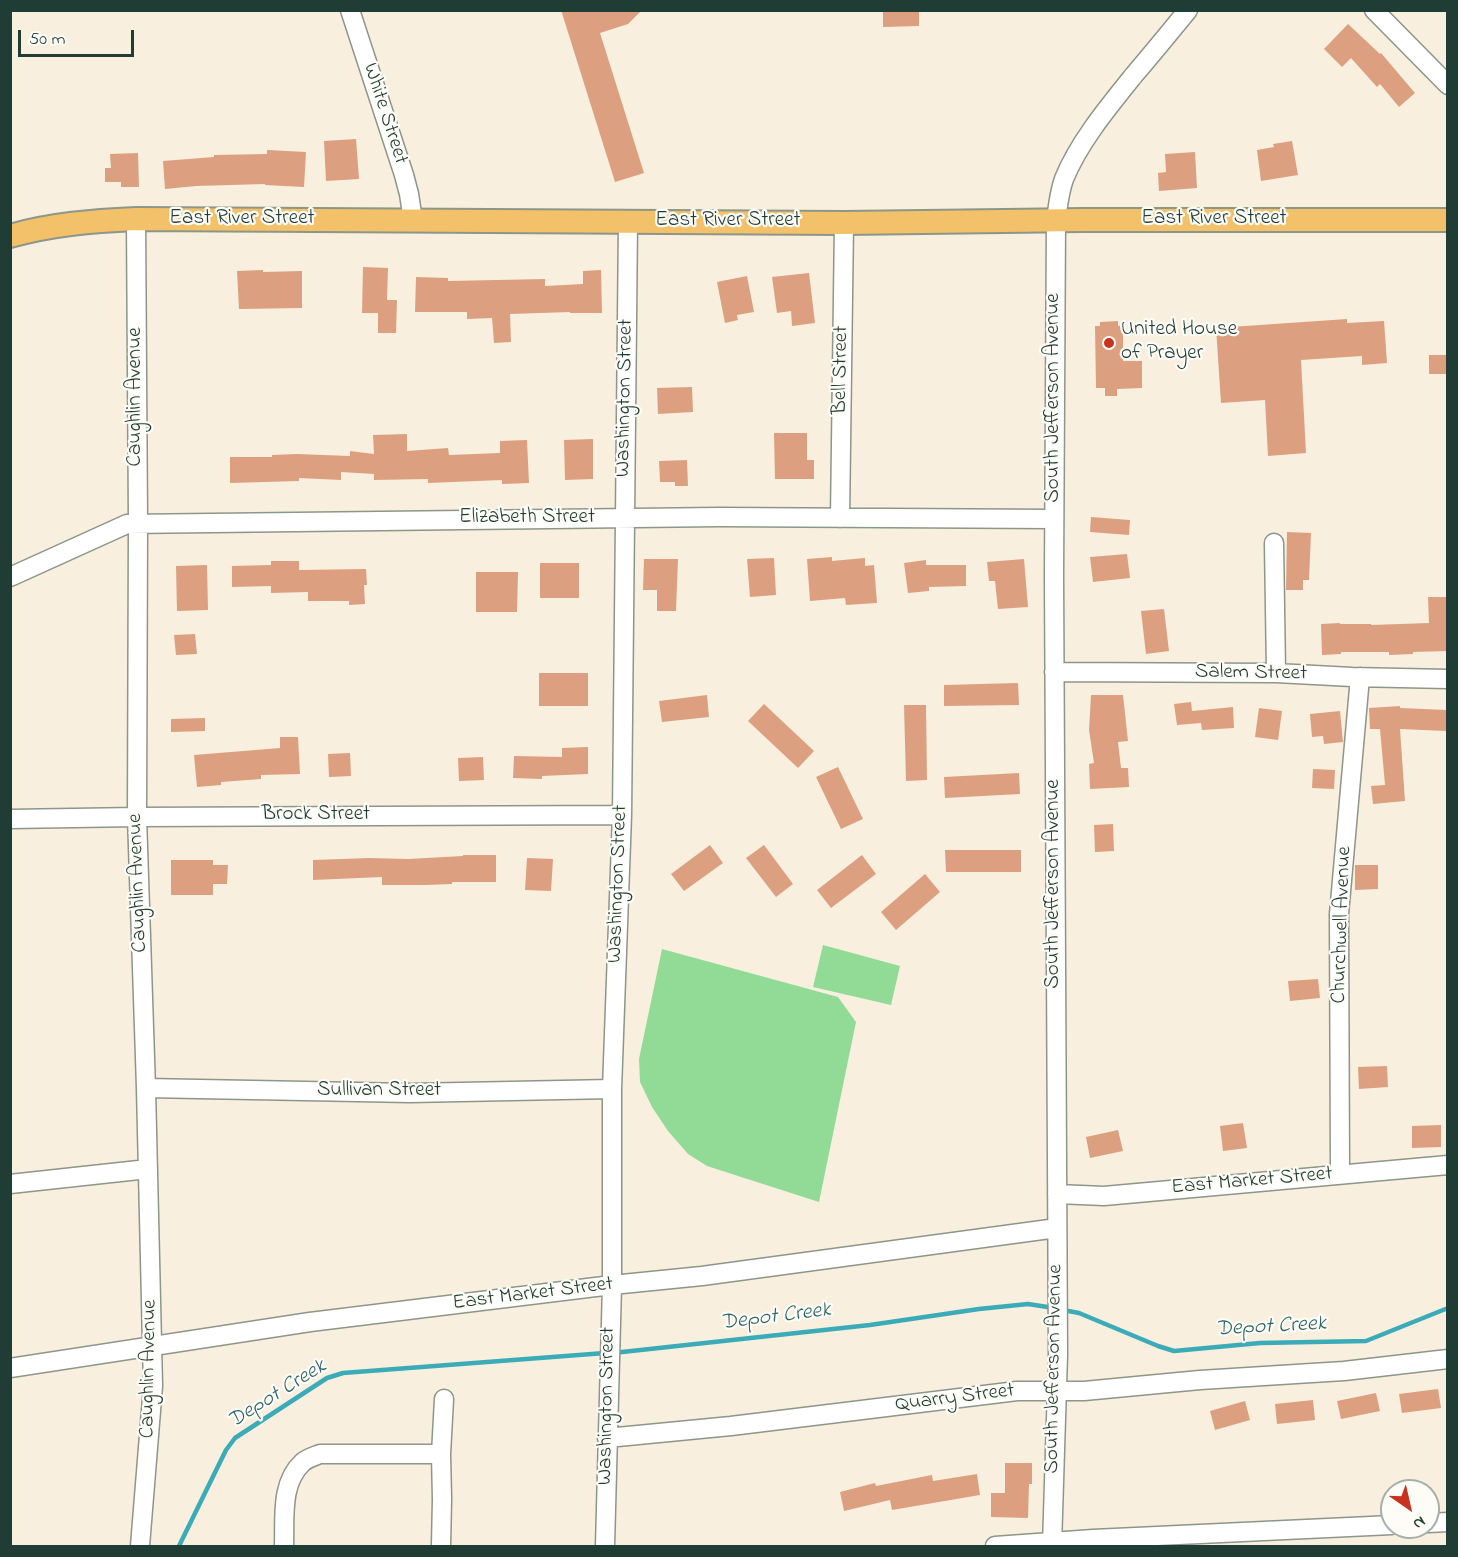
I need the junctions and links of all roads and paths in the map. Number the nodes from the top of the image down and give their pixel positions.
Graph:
1 (350, 10) edge
2 (1188, 10) edge
3 (1374, 10) edge
4 (1448, 85) edge
5 (136, 219) junction
6 (413, 220) junction
7 (1056, 220) junction
8 (1448, 220) edge
9 (628, 221) junction
10 (844, 223) junction
11 (10, 236) edge
12 (840, 518) junction
13 (625, 519) junction
14 (1054, 519) junction
15 (138, 524) junction
16 (1274, 543) dead end
17 (10, 577) edge
18 (1054, 672) junction
19 (1276, 673) junction
20 (1360, 677) junction
21 (1448, 679) edge
22 (622, 815) junction
23 (137, 817) junction
24 (10, 819) edge
25 (146, 1088) junction
26 (612, 1089) junction
27 (1448, 1165) edge
28 (148, 1169) junction
29 (1340, 1174) junction
30 (10, 1184) edge
31 (1057, 1194) junction
32 (1057, 1228) junction
33 (612, 1285) junction
34 (153, 1346) junction
35 (1448, 1359) edge
36 (10, 1368) edge
37 (1057, 1391) junction
38 (444, 1399) dead end
39 (607, 1438) junction
40 (441, 1454) junction
41 (1380, 1525) edge
42 (1052, 1544) edge
43 (139, 1546) edge
44 (284, 1546) edge
45 (441, 1546) edge
46 (605, 1546) edge
47 (995, 1546) edge

1 - 6 street, White Street
2 - 7 street, South Jefferson Avenue
3 - 4 street
5 - 6 main road, East River Street
5 - 11 main road, East River Street
5 - 15 street, Caughlin Avenue
6 - 9 main road, East River Street
7 - 8 main road, East River Street
7 - 10 main road, East River Street
7 - 14 street, South Jefferson Avenue
9 - 10 main road, East River Street
9 - 13 street, Washington Street
10 - 12 street, Bell Street
12 - 13 street, Elizabeth Street
12 - 14 street, Elizabeth Street
13 - 15 street, Elizabeth Street
13 - 22 street, Washington Street
14 - 18 street, South Jefferson Avenue
15 - 17 street, Elizabeth Street
15 - 23 street, Caughlin Avenue
16 - 19 street
18 - 19 street, Salem Street
18 - 31 street, South Jefferson Avenue
19 - 20 street, Salem Street
20 - 21 street, Salem Street
20 - 29 street, Churchwell Avenue
22 - 23 street, Brock Street
22 - 26 street, Washington Street
23 - 24 street, Brock Street
23 - 25 street, Caughlin Avenue
25 - 26 street, Sullivan Street
25 - 28 street, Caughlin Avenue
26 - 33 street, Washington Street
27 - 29 street, East Market Street
28 - 30 street
28 - 34 street, Caughlin Avenue
29 - 31 street, East Market Street
31 - 32 street, South Jefferson Avenue
32 - 33 street, East Market Street
32 - 37 street, South Jefferson Avenue
33 - 34 street, East Market Street
33 - 39 street, Washington Street
34 - 36 street, East Market Street
34 - 43 street, Caughlin Avenue
35 - 37 street, Quarry Street
37 - 39 street, Quarry Street
37 - 42 street, South Jefferson Avenue
38 - 40 street
39 - 46 street, Washington Street
40 - 44 street
40 - 45 street
41 - 42 street
42 - 47 street

